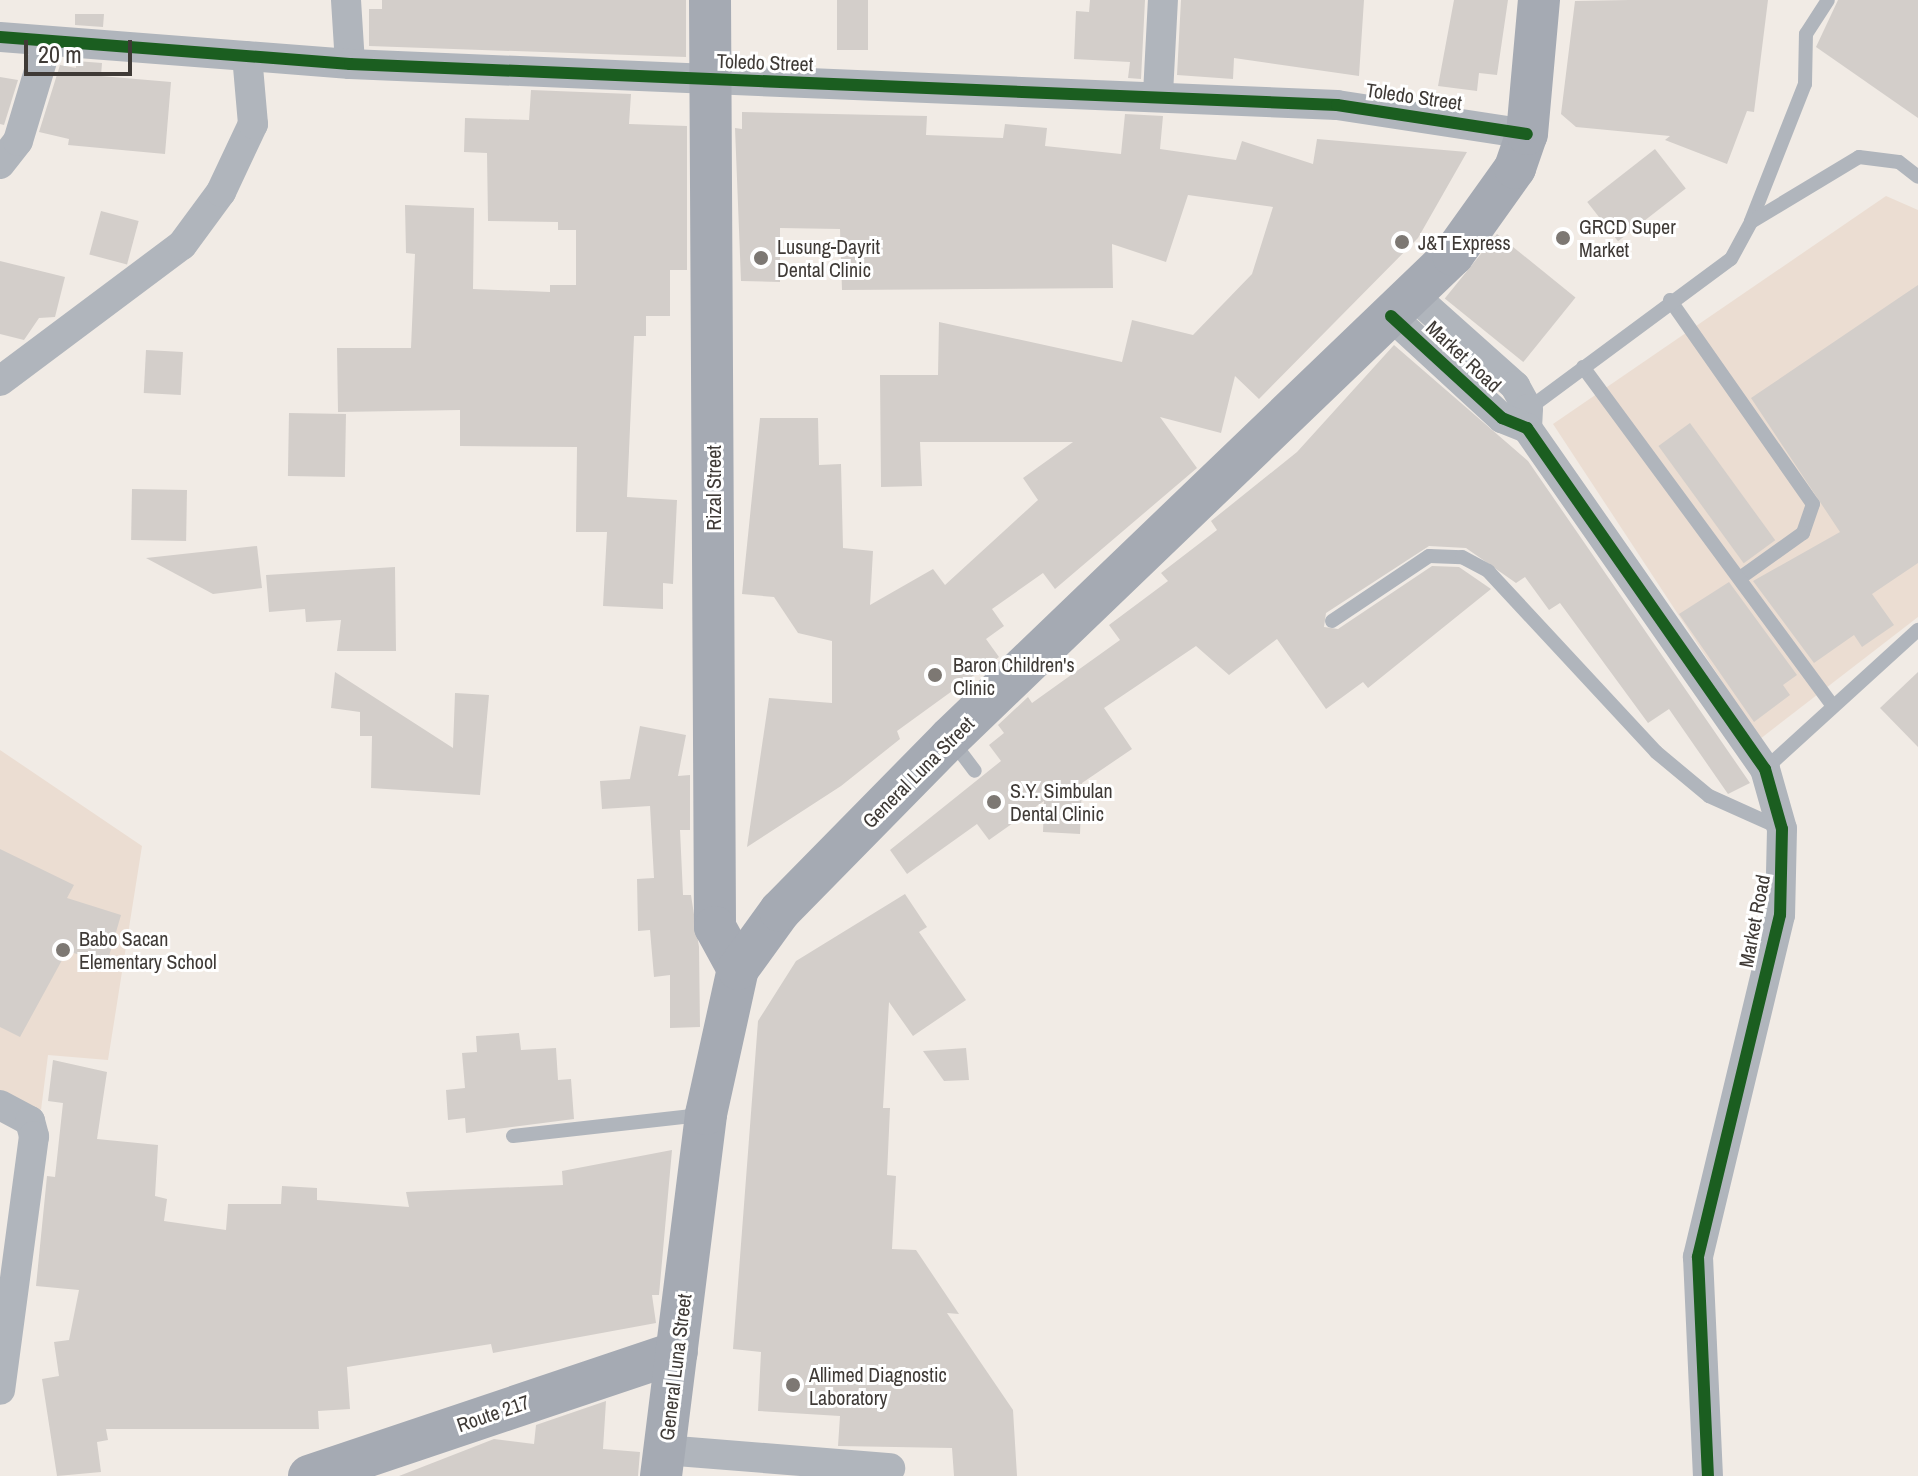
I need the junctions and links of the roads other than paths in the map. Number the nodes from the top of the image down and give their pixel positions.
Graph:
1 (346, 0) edge
2 (710, 0) edge
3 (1163, 0) edge
4 (1539, 0) edge
5 (1828, 0) edge
6 (0, 37) edge
7 (48, 41) junction
8 (247, 56) junction
9 (350, 64) junction
10 (711, 80) junction
11 (1158, 94) junction
12 (1527, 134) junction
13 (0, 164) edge
14 (1918, 177) edge
15 (1751, 222) junction
16 (1670, 300) junction
17 (1402, 306) junction
18 (1583, 367) junction
19 (0, 381) edge
20 (1527, 418) junction
21 (1740, 578) junction
22 (1332, 621) dead end
23 (1918, 630) edge
24 (1832, 705) junction
25 (950, 738) junction
26 (1765, 769) junction
27 (975, 771) dead end
28 (1782, 829) junction
29 (738, 969) junction
30 (0, 1105) edge
31 (706, 1114) junction
32 (513, 1136) dead end
33 (5, 1289) edge
34 (677, 1352) junction
35 (0, 1390) edge
36 (663, 1463) edge
37 (890, 1468) dead end
38 (309, 1476) edge
39 (1708, 1476) edge

1 - 9 street
2 - 10 main road, Rizal Street
3 - 11 street
4 - 12 main road, General Luna Street
5 - 15 lane
6 - 7 street, Toledo Street
7 - 8 street, Toledo Street
7 - 13 street
8 - 9 street, Toledo Street
8 - 19 street
9 - 10 street, Toledo Street
10 - 11 street, Toledo Street
10 - 29 main road, Rizal Street
11 - 12 street, Toledo Street
12 - 17 main road, General Luna Street
14 - 15 lane
15 - 16 lane
16 - 18 lane
16 - 21 lane
17 - 20 street, Market Road
17 - 25 main road, General Luna Street
18 - 20 lane
18 - 21 lane
20 - 26 street, Market Road
21 - 24 lane
22 - 28 lane
23 - 24 lane
24 - 26 lane
25 - 27 lane
25 - 29 main road, General Luna Street
26 - 28 street, Market Road
28 - 39 street, Market Road
29 - 31 main road, General Luna Street
30 - 33 street
31 - 32 lane
31 - 34 main road, General Luna Street
33 - 35 street
34 - 36 main road, General Luna Street
34 - 38 main road, Route 217
36 - 37 street

